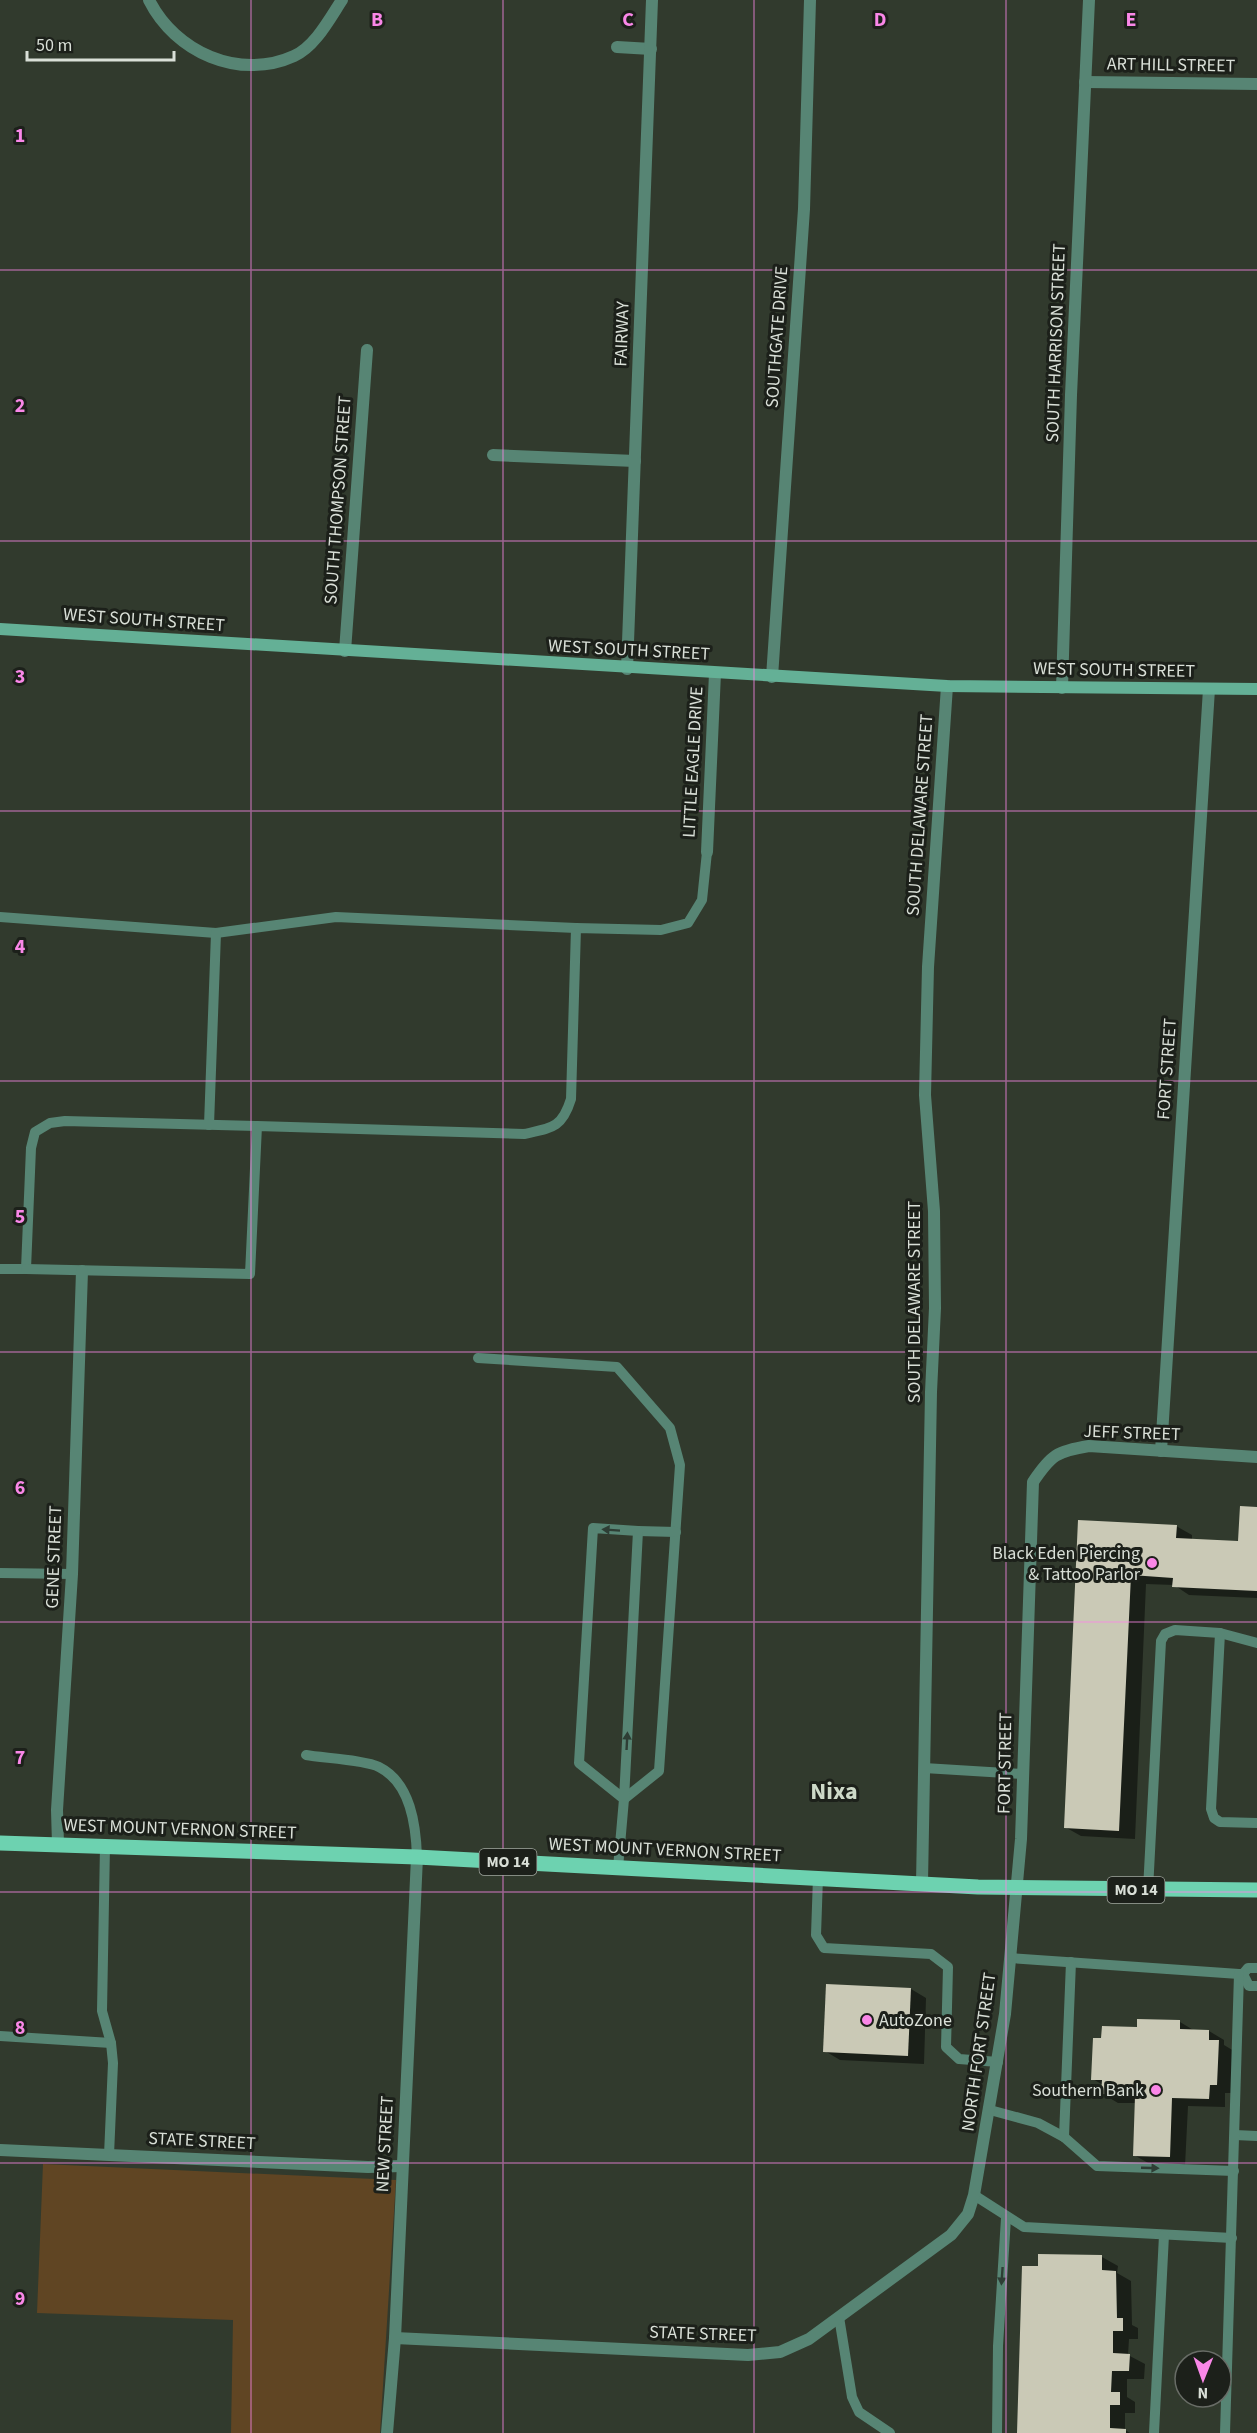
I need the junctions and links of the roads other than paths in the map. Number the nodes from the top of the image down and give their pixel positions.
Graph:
1 (149, 0) edge
2 (342, 0) edge
3 (652, 0) edge
4 (810, 0) edge
5 (1089, 0) edge
6 (617, 47) dead end
7 (651, 49) junction
8 (1085, 82) junction
9 (1257, 84) edge
10 (367, 351) dead end
11 (493, 455) dead end
12 (635, 460) junction
13 (0, 629) edge
14 (345, 651) junction
15 (627, 669) junction
16 (715, 673) junction
17 (772, 677) junction
18 (947, 686) junction
19 (1062, 688) junction
20 (1209, 689) junction
21 (1257, 689) edge
22 (707, 852) joint
23 (0, 917) edge
24 (576, 928) junction
25 (216, 933) junction
26 (209, 1125) junction
27 (257, 1126) junction
28 (0, 1269) edge
29 (26, 1269) junction
30 (82, 1271) junction
31 (478, 1358) dead end
32 (1161, 1451) junction
33 (1257, 1457) edge
34 (638, 1531) junction
35 (676, 1532) junction
36 (0, 1572) edge
37 (72, 1574) junction
38 (1220, 1633) junction
39 (1026, 1639) joint
40 (1257, 1643) edge
41 (306, 1755) dead end
42 (924, 1768) junction
43 (1023, 1774) junction
44 (624, 1799) junction
45 (1257, 1823) edge
46 (0, 1843) edge
47 (58, 1844) junction
48 (105, 1846) junction
49 (417, 1857) junction
50 (618, 1868) junction
51 (818, 1877) junction
52 (922, 1883) junction
53 (1015, 1888) junction
54 (1148, 1890) junction
55 (1257, 1890) edge
56 (1010, 1958) junction
57 (1071, 1962) junction
58 (1257, 1968) edge
59 (1241, 1974) junction
60 (1257, 1986) edge
61 (0, 2036) edge
62 (111, 2043) junction
63 (998, 2062) junction
64 (990, 2110) junction
65 (1235, 2135) junction
66 (1257, 2136) edge
67 (1064, 2137) junction
68 (0, 2150) edge
69 (109, 2155) junction
70 (402, 2166) junction
71 (1234, 2171) junction
72 (974, 2195) junction
73 (1006, 2218) junction
74 (964, 2219) joint
75 (1164, 2235) junction
76 (1232, 2238) junction
77 (839, 2317) junction
78 (395, 2338) junction
79 (387, 2433) edge
80 (890, 2433) edge
81 (997, 2433) edge
82 (1154, 2433) edge
83 (1225, 2433) edge

1 - 2 street
3 - 7 street, FAIRWAY
4 - 17 street, SOUTHGATE DRIVE
5 - 8 street, SOUTH HARRISON STREET
6 - 7 street
7 - 12 street, FAIRWAY
8 - 9 street, ART HILL STREET
8 - 19 street, SOUTH HARRISON STREET
10 - 14 street, SOUTH THOMPSON STREET
11 - 12 street
12 - 15 street, FAIRWAY
13 - 14 street, WEST SOUTH STREET
14 - 15 street, WEST SOUTH STREET
15 - 16 street, WEST SOUTH STREET
16 - 17 street, WEST SOUTH STREET
16 - 22 street, LITTLE EAGLE DRIVE
17 - 18 street, WEST SOUTH STREET
18 - 19 street, WEST SOUTH STREET
18 - 42 street, SOUTH DELAWARE STREET
19 - 20 street, WEST SOUTH STREET
20 - 21 street, WEST SOUTH STREET
20 - 32 street, FORT STREET
22 - 24 lane
23 - 25 lane
24 - 25 lane
24 - 27 lane
25 - 26 lane
26 - 27 lane
26 - 29 lane
27 - 30 lane
28 - 29 lane
29 - 30 lane
30 - 37 street, GENE STREET
31 - 35 lane
32 - 33 street, JEFF STREET
32 - 39 street, JEFF STREET
34 - 35 lane
44 -> 34 lane
34 -> 44 lane
35 - 44 lane
36 - 37 lane
37 - 47 street, GENE STREET
38 - 40 lane
38 - 45 lane
38 - 54 lane
39 - 43 street, FORT STREET
41 - 49 lane
42 - 43 lane
42 - 52 street, SOUTH DELAWARE STREET
43 - 53 street, FORT STREET
44 - 50 lane
46 - 47 main road, WEST MOUNT VERNON STREET / MO 14
47 - 48 main road, WEST MOUNT VERNON STREET / MO 14
48 - 49 main road, WEST MOUNT VERNON STREET / MO 14
48 - 62 lane
49 - 50 main road, WEST MOUNT VERNON STREET / MO 14
49 - 70 street, NEW STREET
50 - 51 main road, WEST MOUNT VERNON STREET / MO 14
51 - 52 main road, WEST MOUNT VERNON STREET / MO 14
51 - 63 lane
52 - 53 main road, WEST MOUNT VERNON STREET / MO 14
53 - 54 main road, WEST MOUNT VERNON STREET / MO 14
53 - 56 street, NORTH FORT STREET
54 - 55 main road, WEST MOUNT VERNON STREET / MO 14
56 - 57 lane
56 - 63 street, NORTH FORT STREET
57 - 59 lane
57 - 67 lane
58 - 59 lane
59 - 60 lane
59 - 65 lane
61 - 62 lane
62 - 69 lane
63 - 64 street, NORTH FORT STREET
64 - 67 lane
64 - 72 street, NORTH FORT STREET
65 - 66 lane
65 - 71 lane
67 -> 71 lane
68 - 69 street, STATE STREET
69 - 70 street, STATE STREET
70 - 78 street, NEW STREET
71 - 76 lane
72 - 73 lane
72 - 74 street, NORTH FORT STREET
73 - 75 lane
73 -> 81 lane
74 - 77 street, STATE STREET
75 - 76 lane
75 - 82 lane
76 - 83 lane
77 - 78 street, STATE STREET
77 - 80 lane
78 - 79 street, NEW STREET

